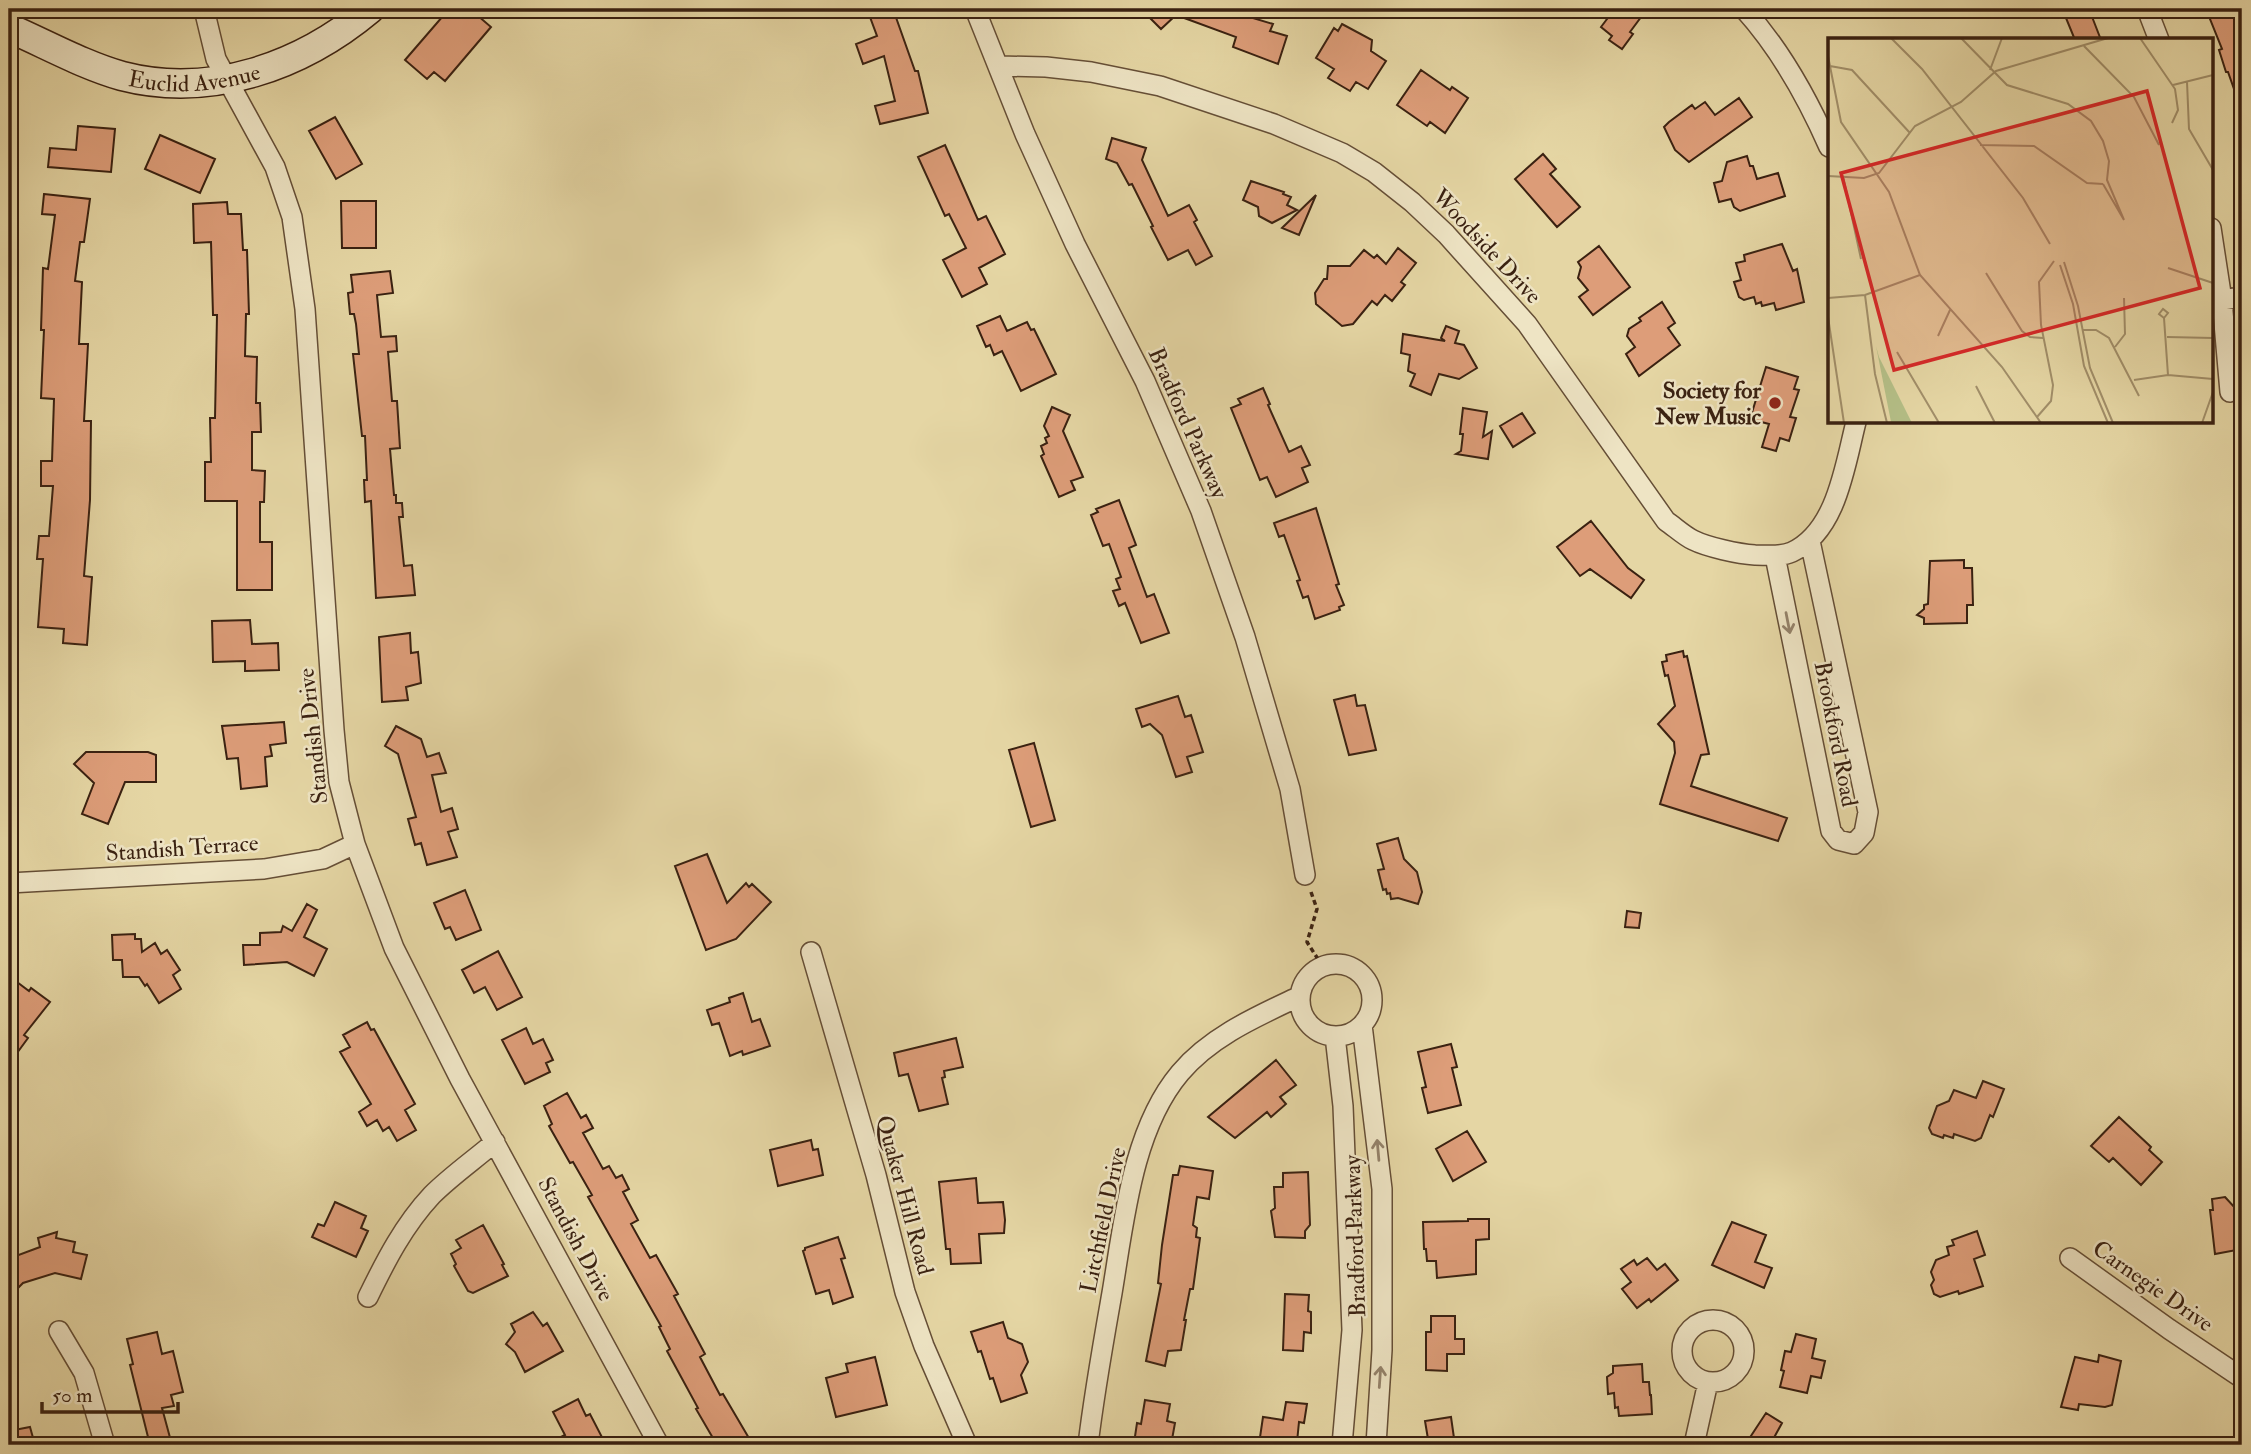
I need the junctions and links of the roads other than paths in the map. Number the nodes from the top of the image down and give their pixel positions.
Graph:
1 (204, 9) edge
2 (370, 9) edge
3 (975, 9) edge
4 (1744, 9) edge
5 (2147, 9) edge
6 (9, 31) edge
7 (2158, 38) edge
8 (999, 66) junction
9 (228, 80) junction
10 (1828, 145) edge
11 (2212, 235) edge
12 (2242, 297) edge
13 (2222, 300) junction
14 (2230, 392) dead end
15 (1855, 424) edge
16 (1810, 541) junction
17 (1775, 556) junction
18 (355, 844) junction
19 (1305, 875) road end
20 (9, 883) edge
21 (811, 952) dead end
22 (1300, 996) junction
23 (1362, 1025) junction
24 (1335, 1036) junction
25 (495, 1142) junction
26 (2070, 1258) dead end
27 (368, 1297) dead end
28 (59, 1331) dead end
29 (2242, 1378) edge
30 (1708, 1382) dead end
31 (105, 1445) edge
32 (659, 1445) edge
33 (967, 1445) edge
34 (1087, 1445) edge
35 (1342, 1445) edge
36 (1376, 1445) edge
37 (1694, 1445) edge

1 - 9 street, Standish Drive
2 - 9 street, Euclid Avenue
3 - 8 street, Bradford Parkway
4 - 10 street
5 - 7 street
6 - 9 street, Euclid Avenue
8 - 17 street, Woodside Drive
8 - 19 street, Bradford Parkway
9 - 18 street, Standish Drive
11 - 13 street
12 - 13 street
13 - 14 street
15 - 16 street
16 - 17 street
17 -> 16 street, Brookford Road
18 - 20 street, Standish Terrace
18 - 25 street, Standish Drive
21 - 33 street, Quaker Hill Road
22 - 23 street, Bradford Parkway
22 - 24 street
22 - 34 street, Litchfield Drive
23 - 24 street
36 -> 23 street, Bradford Parkway
24 - 35 street, Bradford Parkway
25 - 27 street
25 - 32 street, Standish Drive
26 - 29 street, Carnegie Drive
28 - 31 street
30 - 37 street

